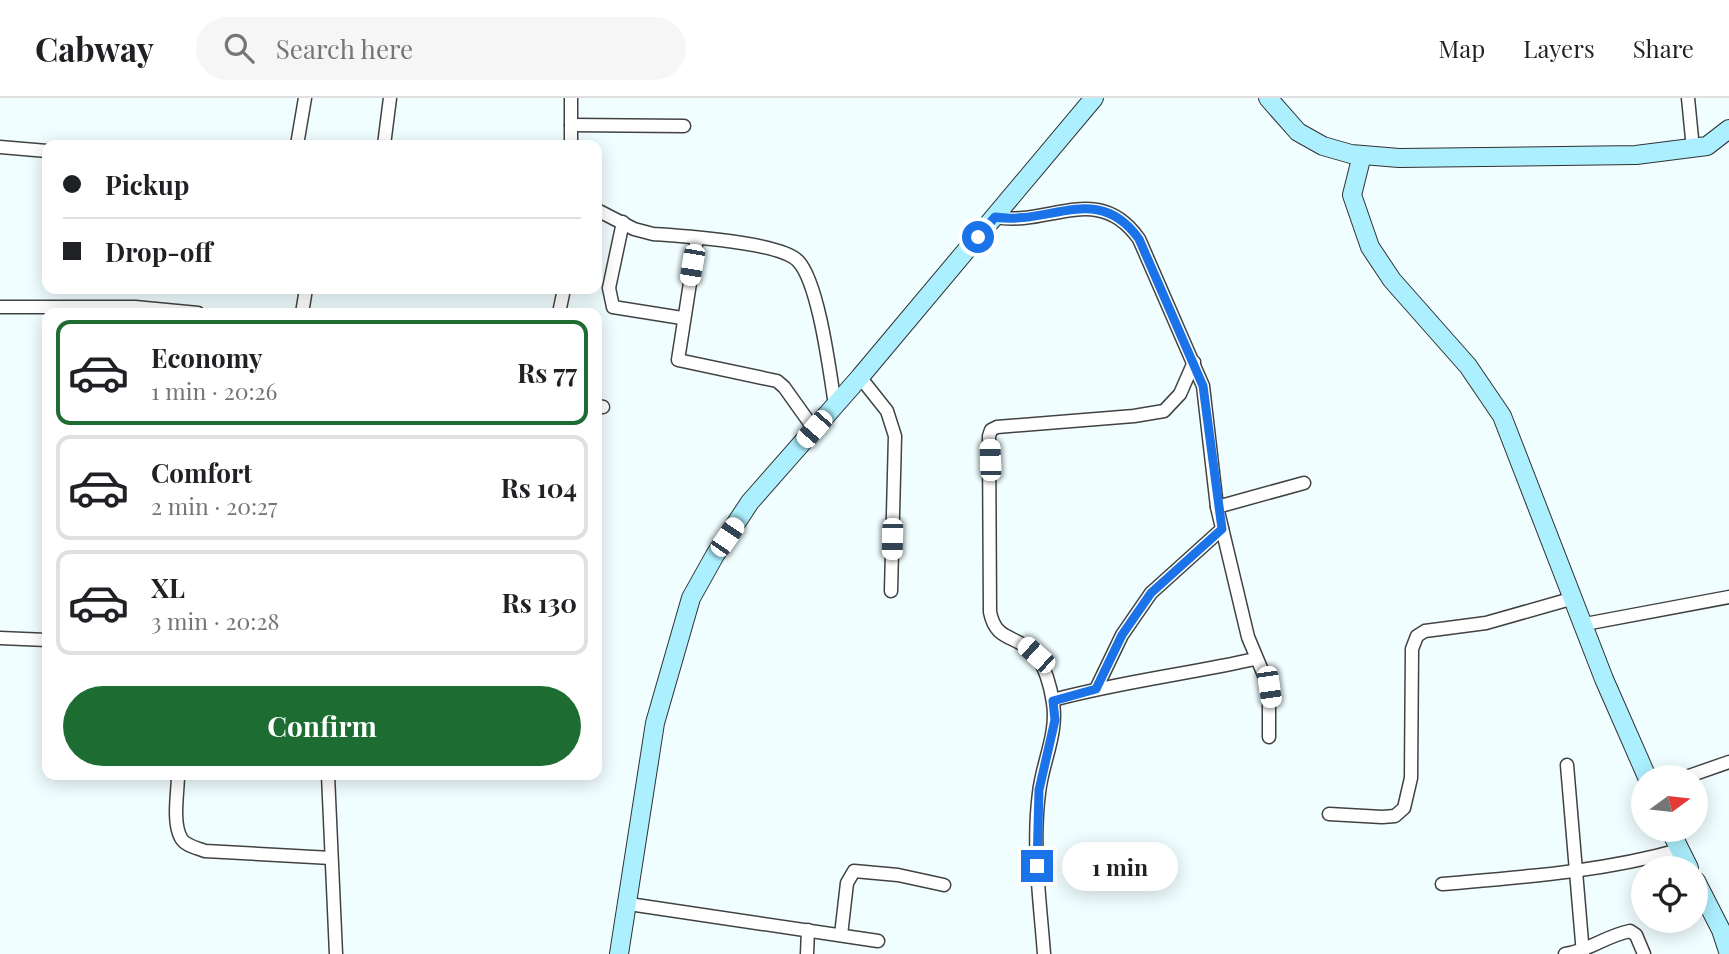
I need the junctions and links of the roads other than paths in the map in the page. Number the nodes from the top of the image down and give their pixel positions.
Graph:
1 (305, 98) edge
2 (390, 98) edge
3 (571, 98) edge
4 (1094, 98) edge
5 (1268, 98) edge
6 (1688, 98) edge
7 (571, 125) junction
8 (684, 126) dead end
9 (1729, 129) edge
10 (298, 140) edge
11 (385, 140) edge
12 (571, 140) edge
13 (0, 147) edge
14 (1693, 149) junction
15 (42, 151) edge
16 (1362, 155) junction
17 (602, 212) edge
18 (995, 217) junction
19 (623, 222) junction
20 (697, 238) junction
21 (0, 307) edge
22 (45, 308) edge
23 (682, 318) junction
24 (1194, 362) junction
25 (860, 377) junction
26 (835, 405) junction
27 (814, 429) junction
28 (1304, 483) dead end
29 (1217, 507) junction
30 (1222, 529) junction
31 (891, 591) dead end
32 (1729, 597) edge
33 (1574, 598) junction
34 (1585, 624) junction
35 (0, 638) edge
36 (42, 640) edge
37 (1255, 659) junction
38 (1096, 689) junction
39 (1053, 701) junction
40 (1269, 737) dead end
41 (1729, 762) edge
42 (1567, 765) dead end
43 (1642, 765) edge
44 (1708, 769) edge
45 (178, 780) edge
46 (328, 780) edge
47 (1329, 814) dead end
48 (1675, 842) edge
49 (1679, 850) junction
50 (1682, 856) edge
51 (331, 858) junction
52 (1577, 872) junction
53 (1442, 884) dead end
54 (944, 885) dead end
55 (629, 904) junction
56 (1708, 906) edge
57 (808, 930) junction
58 (841, 935) junction
59 (878, 941) dead end
60 (1728, 948) edge
61 (1583, 953) edge
62 (336, 954) edge
63 (619, 954) edge
64 (807, 954) edge
65 (1044, 954) edge
66 (1564, 954) edge
67 (1644, 954) edge

1 - 10 street
2 - 11 street
3 - 7 street
4 - 18 street
5 - 16 street
6 - 14 street
7 - 8 street
7 - 12 street
9 - 14 street
13 - 15 street
14 - 16 street
16 - 33 street
17 - 19 street
18 - 24 street
18 - 25 street
19 - 20 street
19 - 23 street
20 - 23 street
20 - 26 street
21 - 22 street
23 - 27 street
24 - 29 street
24 - 39 street
25 - 26 street
25 - 31 street
26 - 27 street
27 - 55 street
28 - 29 street
29 - 30 street
30 - 37 street
30 - 38 street
32 - 34 street
33 - 34 street
33 - 47 street
34 - 43 street
35 - 36 street
37 - 38 street
37 - 40 street
38 - 39 street
39 - 65 street
41 - 44 street
42 - 52 street
45 - 51 street
46 - 51 street
48 - 49 street
49 - 50 street
49 - 52 street
51 - 62 street
52 - 53 street
52 - 61 street
54 - 58 street
55 - 57 street
55 - 63 street
56 - 60 street
57 - 58 street
57 - 64 street
58 - 59 street
61 - 66 street
61 - 67 street

